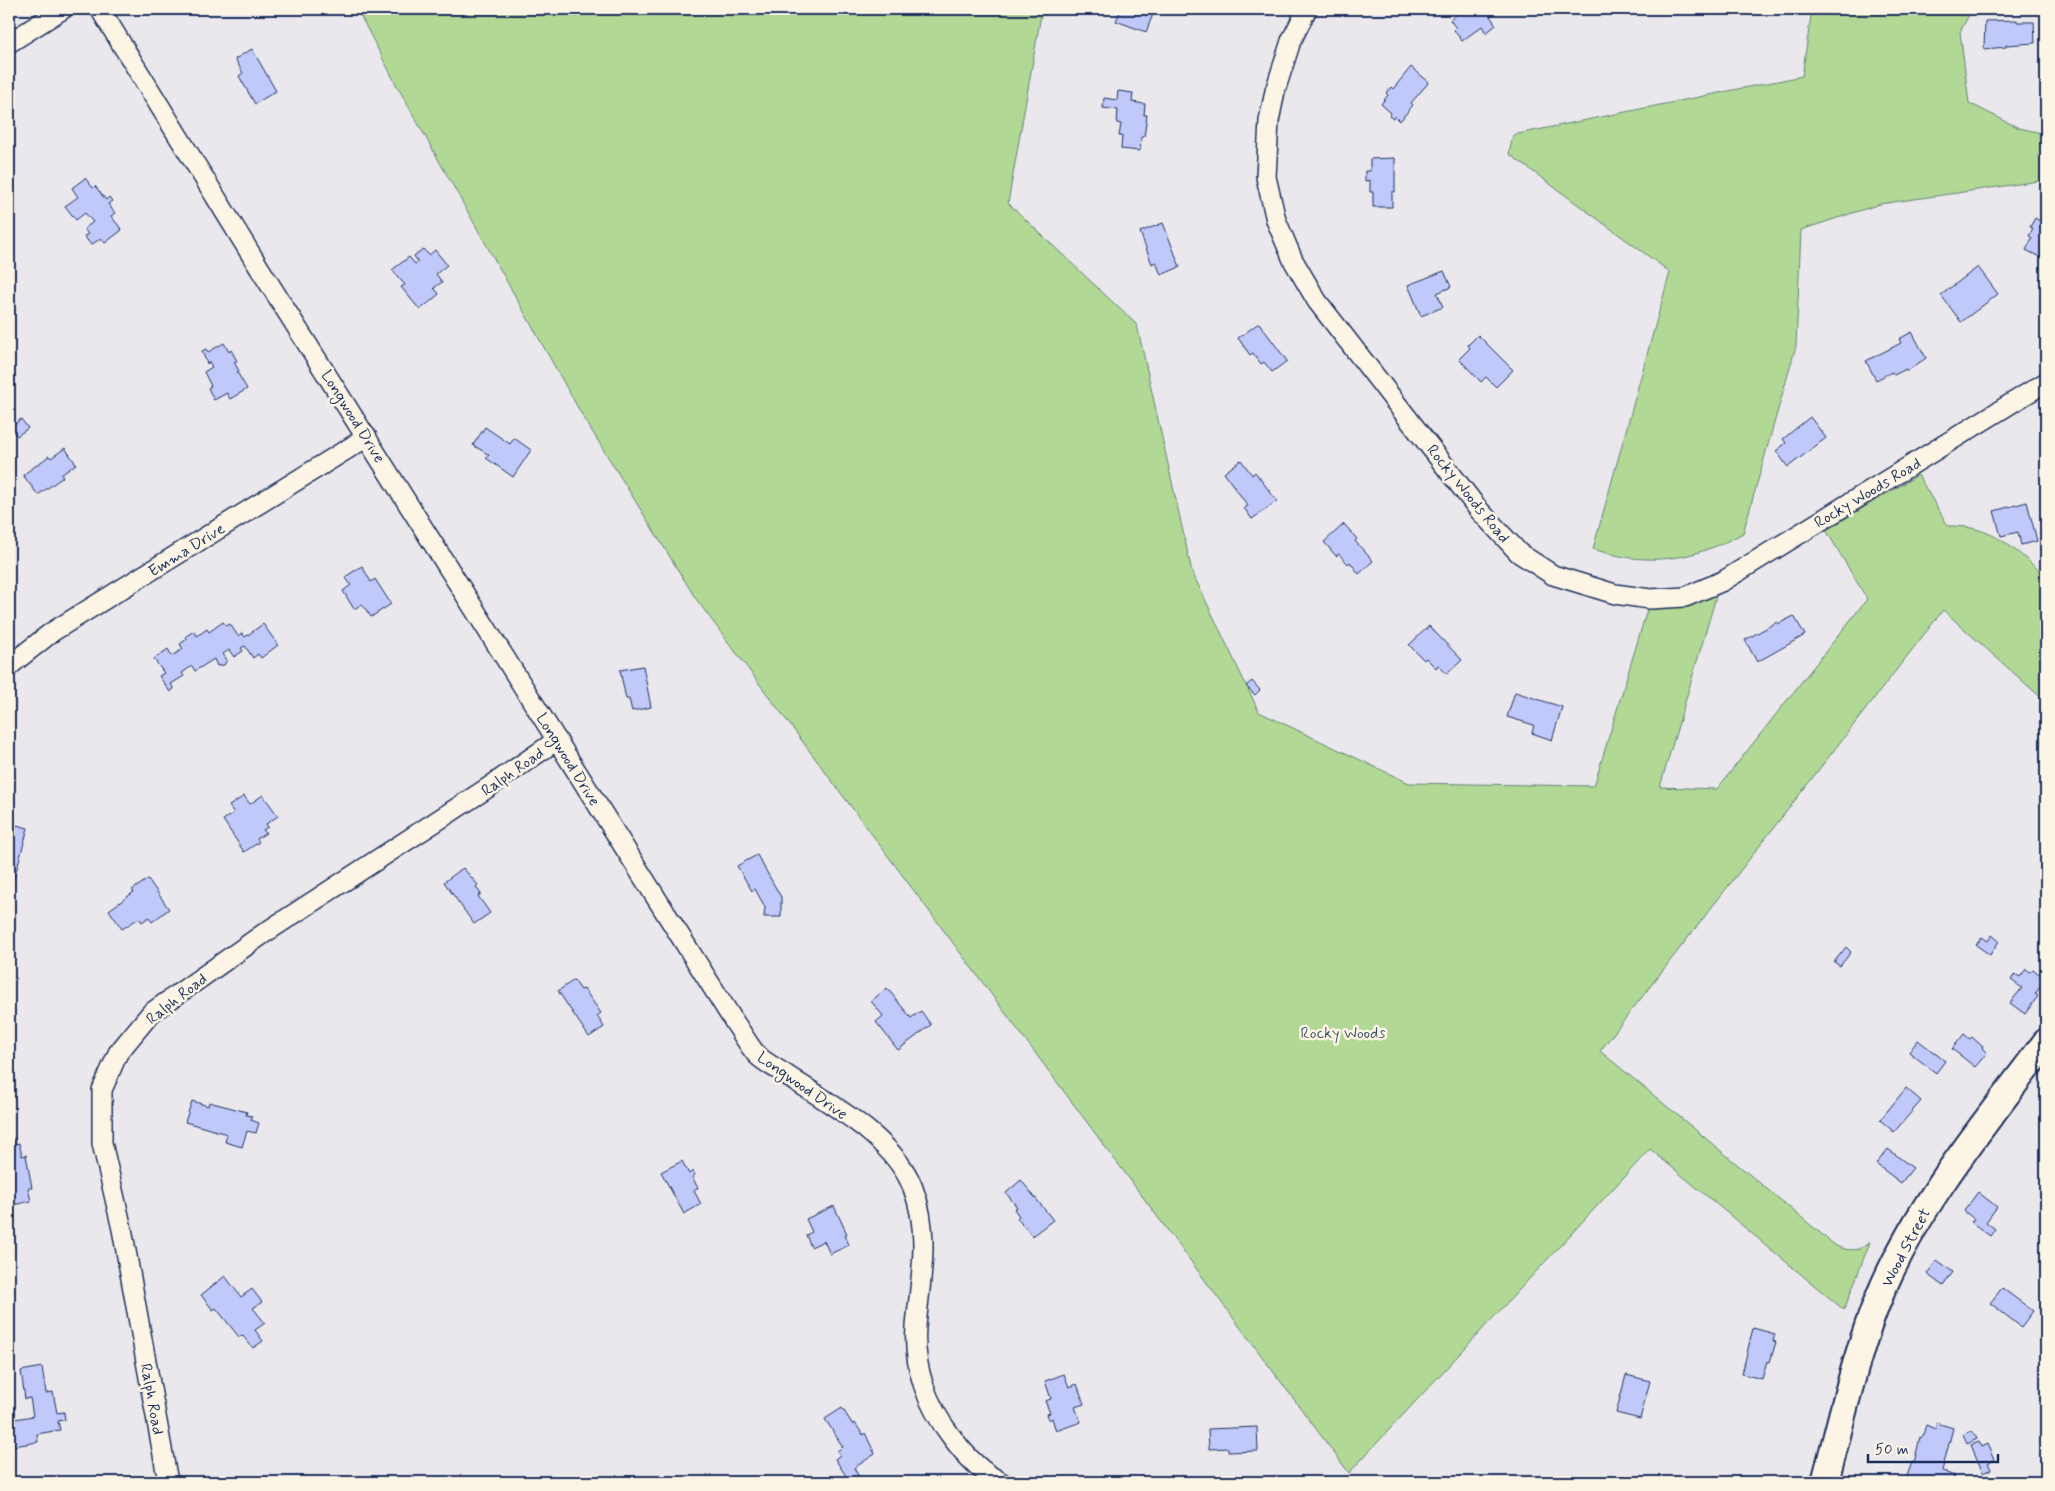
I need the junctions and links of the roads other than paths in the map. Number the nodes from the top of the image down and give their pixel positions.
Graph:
1 (63, 9) edge
2 (100, 9) edge
3 (1307, 9) edge
4 (9, 43) edge
5 (2046, 382) edge
6 (367, 437) junction
7 (9, 666) edge
8 (557, 740) junction
9 (2046, 1042) edge
10 (168, 1482) edge
11 (1001, 1482) edge
12 (1825, 1482) edge

1 - 4 street
2 - 6 street, Longwood Drive
3 - 5 street, Rocky Woods Road
6 - 7 street, Emma Drive
6 - 8 street, Longwood Drive
8 - 10 street, Ralph Road
8 - 11 street, Longwood Drive
9 - 12 main road, Wood Street

